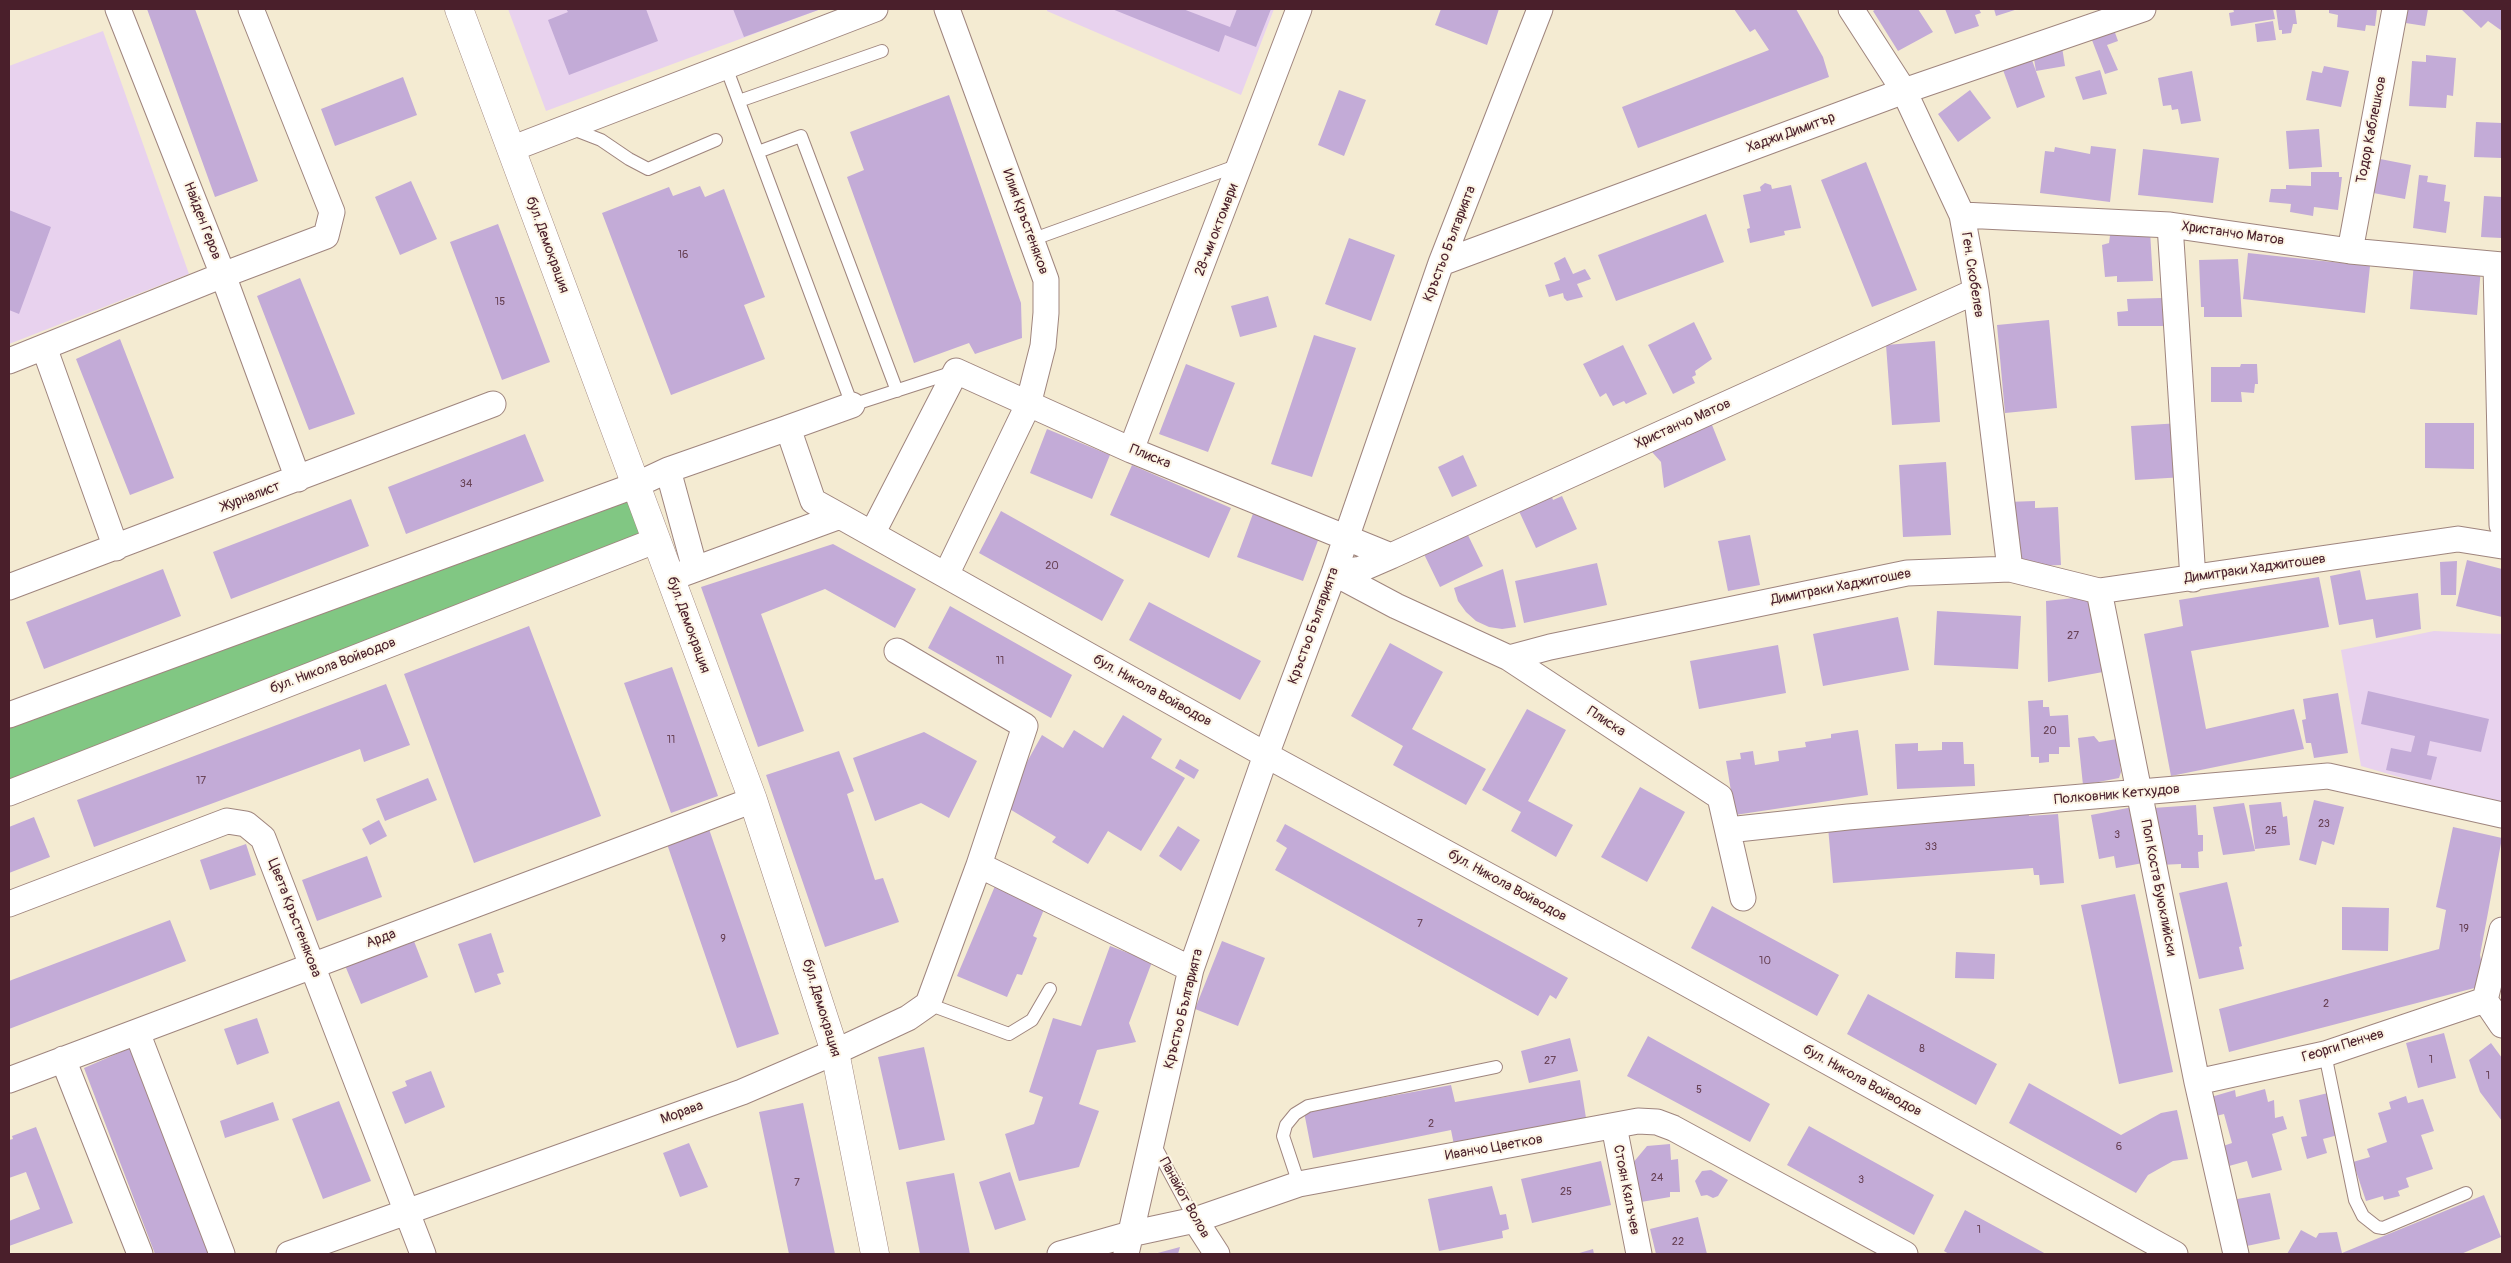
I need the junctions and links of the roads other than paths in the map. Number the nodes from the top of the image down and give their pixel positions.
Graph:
1 (118, 9) edge
2 (251, 9) edge
3 (459, 9) edge
4 (875, 9) edge
5 (947, 9) edge
6 (1299, 9) edge
7 (1540, 9) edge
8 (1851, 9) edge
9 (2143, 9) edge
10 (2395, 9) edge
11 (882, 51) dead end
12 (726, 67) junction
13 (1904, 91) junction
14 (738, 101) junction
15 (568, 127) junction
16 (716, 140) dead end
17 (511, 149) junction
18 (758, 152) junction
19 (1242, 164) junction
20 (1962, 215) junction
21 (2170, 225) junction
22 (1032, 240) junction
23 (2350, 251) junction
24 (1442, 263) junction
25 (2499, 265) edge
26 (223, 275) junction
27 (1976, 291) junction
28 (44, 347) junction
29 (9, 361) edge
30 (956, 371) junction
31 (896, 391) junction
32 (492, 404) dead end
33 (852, 405) junction
34 (1028, 405) junction
35 (788, 428) junction
36 (1132, 450) junction
37 (668, 470) junction
38 (298, 479) junction
39 (636, 485) junction
40 (840, 516) junction
41 (2502, 526) edge
42 (872, 534) junction
43 (1346, 537) junction
44 (657, 540) junction
45 (2502, 546) edge
46 (116, 548) junction
47 (1390, 556) junction
48 (2010, 568) junction
49 (683, 573) junction
50 (1334, 573) junction
51 (946, 575) junction
52 (2193, 579) junction
53 (9, 587) edge
54 (2099, 591) junction
55 (897, 651) dead end
56 (1509, 658) junction
57 (9, 715) edge
58 (1266, 755) junction
59 (9, 793) edge
60 (2138, 793) junction
61 (753, 800) junction
62 (2502, 816) edge
63 (1728, 830) junction
64 (979, 866) junction
65 (1743, 898) dead end
66 (9, 904) edge
67 (2502, 930) edge
68 (311, 965) junction
69 (1191, 969) junction
70 (1050, 989) dead end
71 (2485, 1000) junction
72 (928, 1004) junction
73 (2502, 1024) edge
74 (137, 1032) junction
75 (835, 1052) junction
76 (2325, 1054) junction
77 (63, 1059) junction
78 (1496, 1067) dead end
79 (9, 1080) edge
80 (2198, 1082) junction
81 (1614, 1126) junction
82 (1153, 1142) junction
83 (1299, 1184) junction
84 (2466, 1193) dead end
85 (408, 1212) junction
86 (1195, 1220) junction
87 (1128, 1244) edge
88 (140, 1254) edge
89 (222, 1254) edge
90 (289, 1254) edge
91 (423, 1254) edge
92 (875, 1254) edge
93 (1060, 1254) edge
94 (1217, 1254) edge
95 (1639, 1254) edge
96 (1905, 1254) edge
97 (2175, 1254) edge
98 (2236, 1254) edge

1 - 26 street, Найден Геров
2 - 26 street
3 - 17 street, бул. Демокрация
4 - 12 street
5 - 22 street, Илия Кръстеняков
6 - 19 street, 28-ми октомври
7 - 24 street, Кръстьо Българията
8 - 13 street, Ген. Скобелев
9 - 13 street, Хаджи Димитър
10 - 23 street, Тодор Каблешков
11 - 14 lane
12 - 14 lane
12 - 15 street
13 - 20 street, Ген. Скобелев
13 - 24 street, Хаджи Димитър
14 - 18 lane
15 - 16 lane
15 - 17 street
17 - 39 street, бул. Демокрация
18 - 31 lane
18 - 33 lane
19 - 22 lane
19 - 36 street, 28-ми октомври
20 - 21 street, Христанчо Матов
20 - 27 street, Ген. Скобелев
21 - 23 street, Христанчо Матов
21 - 52 street
22 - 34 street, Илия Кръстеняков
23 - 25 street, Христанчо Матов
24 - 43 street, Кръстьо Българията
25 - 41 street
26 - 28 street, Найден Геров
26 - 38 street
27 - 47 street, Христанчо Матов
27 - 48 street, Ген. Скобелев
28 - 29 street, Найден Геров
28 - 46 street
30 - 31 lane
30 - 34 street, Плиска
30 - 42 street
31 - 33 lane
32 - 38 street, Журналист
33 - 35 street
34 - 36 street, Плиска
34 - 51 street, Илия Кръстеняков
35 - 37 street
35 - 40 street, бул. Никола Войводов
36 - 43 street, Плиска
37 - 39 street
37 - 49 street
38 - 46 street, Журналист
39 - 44 street, бул. Демокрация
39 - 57 street
40 - 42 street, бул. Никола Войводов
40 - 49 street
42 - 51 street, бул. Никола Войводов
43 - 47 street
43 - 50 street, Кръстьо Българията
44 - 49 street, бул. Демокрация
44 - 59 street, бул. Никола Войводов
45 - 52 street, Димитраки Хаджитошев
46 - 53 street, Журналист
47 - 50 street, Христанчо Матов
48 - 54 street, Димитраки Хаджитошев
48 - 56 street, Димитраки Хаджитошев
49 - 61 street, бул. Демокрация
50 - 56 street, Плиска
50 - 58 street, Кръстьо Българията
51 - 58 street, бул. Никола Войводов
52 - 54 street, Димитраки Хаджитошев
54 - 60 street, Поп Коста Буюклийски
55 - 64 street
56 - 63 street, Плиска
58 - 69 street, Кръстьо Българията
58 - 97 street, бул. Никола Войводов
60 - 62 street, Полковник Кетхудов
60 - 63 street, Полковник Кетхудов
60 - 80 street, Поп Коста Буюклийски
61 - 68 street, Арда
61 - 75 street, бул. Демокрация
63 - 65 street, Плиска
64 - 69 street
64 - 72 street
66 - 68 street, Цвета Кръстенякова
67 - 71 street
68 - 74 street, Арда
68 - 85 street, Цвета Кръстенякова
69 - 82 street, Кръстьо Българията
70 - 72 lane
71 - 73 street
71 - 76 street, Георги Пенчев
72 - 75 street, Морава
74 - 77 street, Арда
74 - 89 street
75 - 85 street, Морава
75 - 92 street, бул. Демокрация
76 - 80 street, Георги Пенчев
76 - 84 lane
77 - 79 street, Арда
77 - 88 street
78 - 83 lane
80 - 98 street, Поп Коста Буюклийски
81 - 83 street, Иванчо Цветков
81 - 95 street, Стоян Кялъчев
81 - 96 street, Иванчо Цветков
82 - 86 lane, Панайот Волов
82 - 87 street, Кръстьо Българията
83 - 86 street, Иванчо Цветков
85 - 90 street, Морава
85 - 91 street, Цвета Кръстенякова
86 - 87 street, Иванчо Цветков
86 - 94 street, Панайот Волов
87 - 93 street, Иванчо Цветков

